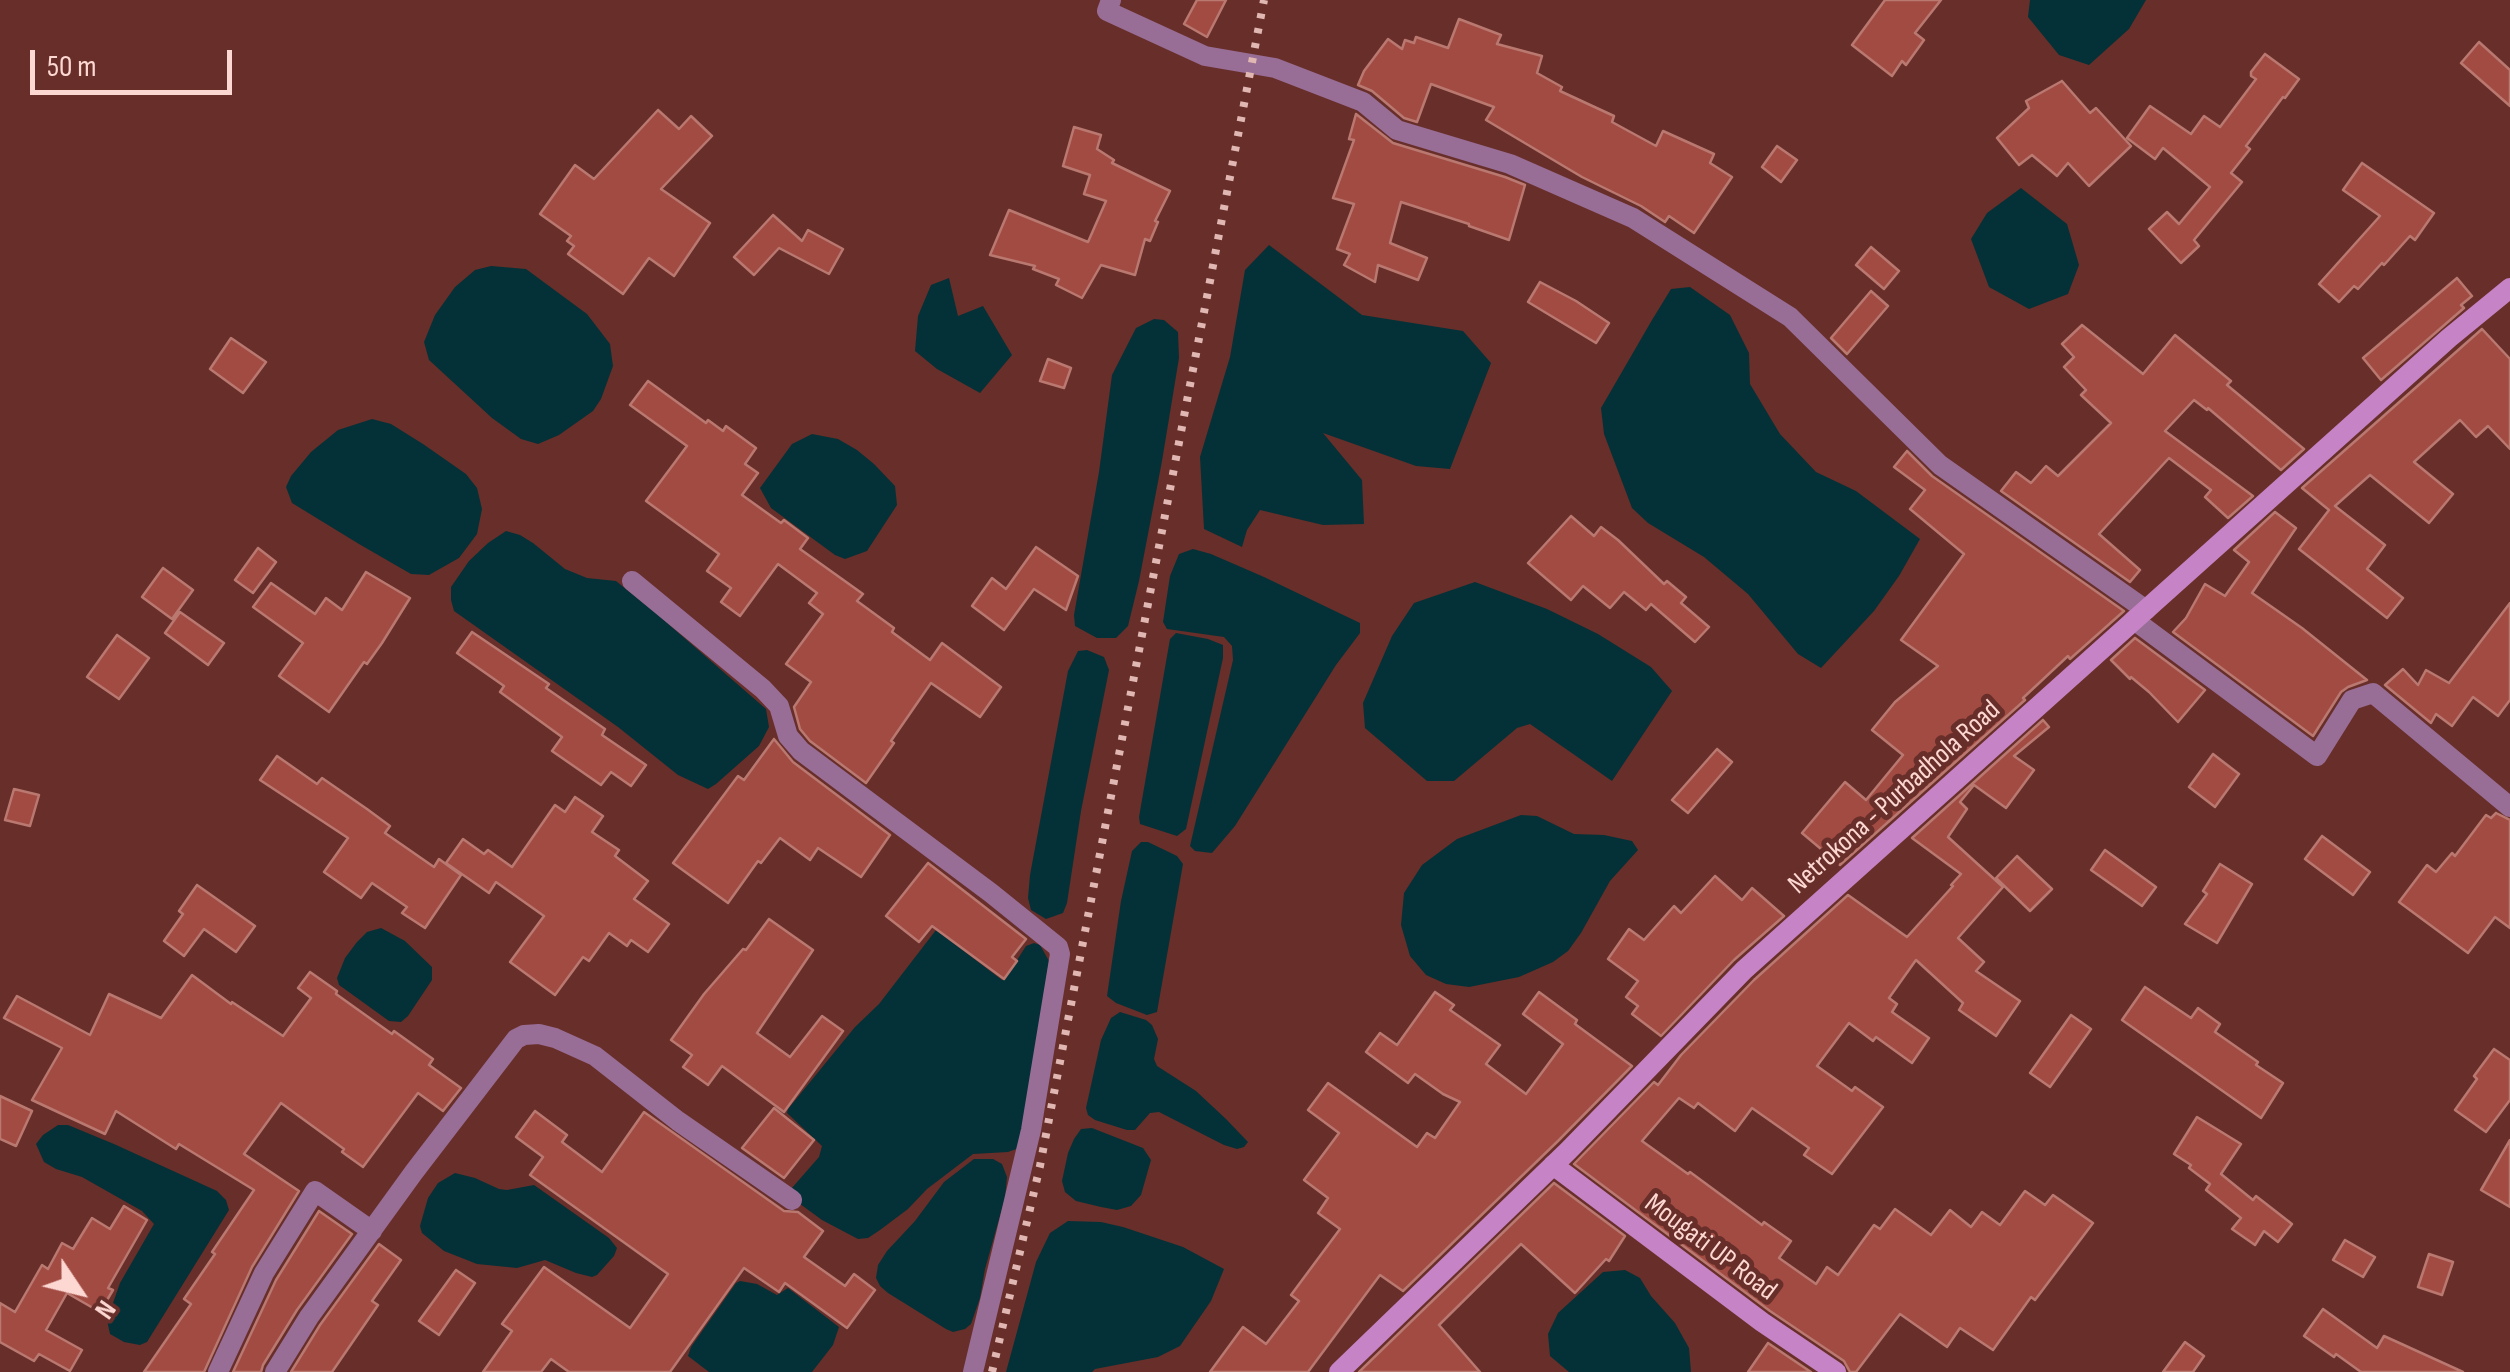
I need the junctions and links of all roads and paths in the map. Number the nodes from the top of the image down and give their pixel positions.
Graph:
1 (1112, 0) edge
2 (2510, 288) edge
3 (632, 581) dead end
4 (2140, 615) junction
5 (2510, 807) edge
6 (1553, 1165) junction
7 (792, 1200) dead end
8 (372, 1230) junction
9 (218, 1372) edge
10 (274, 1372) edge
11 (973, 1372) edge
12 (1339, 1372) edge
13 (1836, 1372) edge

1 - 4 street
2 - 4 main road, Netrokona - Purbadhola Road
3 - 11 street
4 - 5 street
4 - 6 main road, Netrokona - Purbadhola Road
6 - 12 main road, Netrokona - Purbadhola Road
6 - 13 main road, Mougati UP Road
7 - 8 street
8 - 9 street
8 - 10 street

